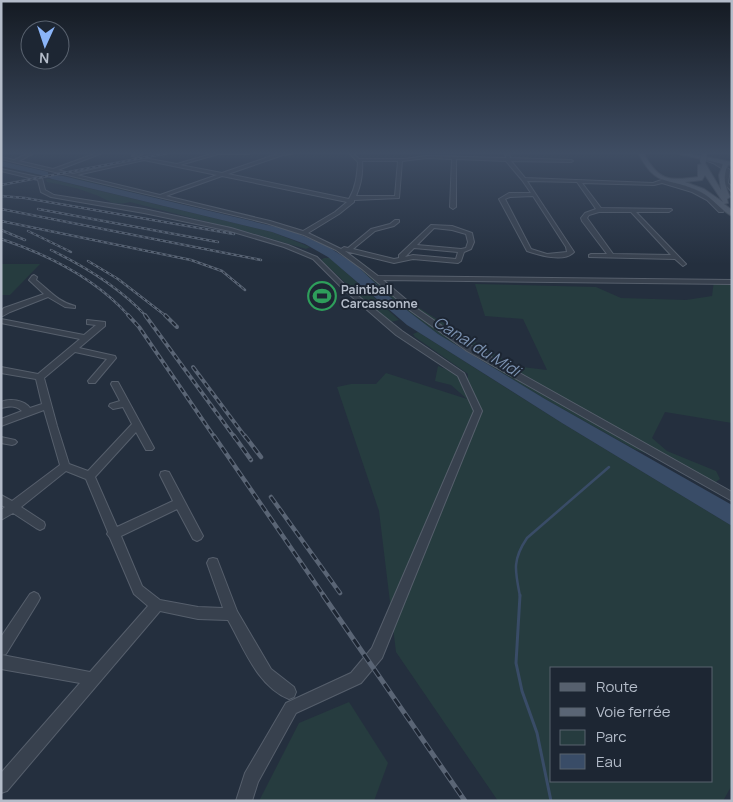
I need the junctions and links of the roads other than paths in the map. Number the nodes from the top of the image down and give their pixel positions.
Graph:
1 (43, 189) edge
2 (132, 189) edge
3 (179, 189) edge
4 (300, 189) edge
5 (356, 189) edge
6 (398, 189) edge
7 (453, 189) edge
8 (530, 189) edge
9 (585, 189) edge
10 (691, 189) edge
11 (700, 189) edge
12 (717, 189) edge
13 (723, 189) edge
14 (533, 195) junction
15 (160, 196) junction
16 (353, 199) junction
17 (732, 205) edge
18 (453, 207) dead end
19 (599, 210) junction
20 (632, 210) junction
21 (669, 210) dead end
22 (721, 211) dead end
23 (732, 212) edge
24 (397, 221) dead end
25 (304, 233) junction
26 (413, 246) junction
27 (337, 249) junction
28 (349, 250) junction
29 (461, 250) junction
30 (591, 256) dead end
31 (610, 256) junction
32 (676, 257) junction
33 (403, 260) junction
34 (683, 264) dead end
35 (34, 277) dead end
36 (378, 278) junction
37 (732, 282) edge
38 (50, 294) junction
39 (73, 307) dead end
40 (1, 315) edge
41 (1, 321) edge
42 (90, 322) dead end
43 (86, 338) junction
44 (73, 349) junction
45 (1, 370) edge
46 (40, 377) junction
47 (92, 381) dead end
48 (115, 384) dead end
49 (125, 402) junction
50 (1, 405) edge
51 (47, 405) junction
52 (113, 406) dead end
53 (28, 413) junction
54 (1, 423) edge
55 (137, 424) junction
56 (1, 440) edge
57 (12, 442) dead end
58 (640, 446) joint
59 (149, 448) dead end
60 (65, 466) junction
61 (165, 475) dead end
62 (90, 476) junction
63 (732, 497) edge
64 (1, 499) edge
65 (180, 503) junction
66 (14, 506) junction
67 (1, 516) edge
68 (40, 525) dead end
69 (113, 534) junction
70 (197, 536) dead end
71 (213, 563) dead end
72 (34, 598) dead end
73 (157, 604) junction
74 (232, 614) junction
75 (1, 649) edge
76 (1, 662) edge
77 (92, 679) junction
78 (289, 692) dead end
79 (1, 785) edge
80 (244, 801) edge

1 - 80 street
2 - 15 street
3 - 15 street
4 - 16 street
5 - 16 street
6 - 16 street
7 - 18 street
8 - 14 street
9 - 19 street
10 - 22 street
11 - 23 main road
12 - 23 main road
13 - 17 main road
14 - 14 street
15 - 25 street
16 - 25 street
19 - 20 street
19 - 31 street
20 - 21 street
20 - 32 street
24 - 28 street
25 - 27 street
26 - 29 street
26 - 29 street
26 - 33 street
27 - 28 street
27 - 36 street
28 - 33 street
29 - 33 street
30 - 31 street
31 - 32 street
32 - 34 street
35 - 38 street
36 - 37 street
36 - 58 street
38 - 39 street
38 - 40 street
41 - 43 street
42 - 43 street
43 - 44 street
44 - 46 street
44 - 47 street
45 - 46 street
46 - 51 street
48 - 49 street
49 - 52 street
49 - 55 street
50 - 53 street
51 - 53 street
51 - 60 street
53 - 54 street
55 - 59 street
55 - 62 street
56 - 57 street
58 - 63 street
60 - 62 street
60 - 66 street
61 - 65 street
62 - 69 street
64 - 66 street
65 - 69 street
65 - 70 street
66 - 67 street
66 - 68 street
69 - 73 street
71 - 74 street
72 - 75 street
73 - 74 street
73 - 77 street
74 - 78 street
76 - 77 street
77 - 79 street

